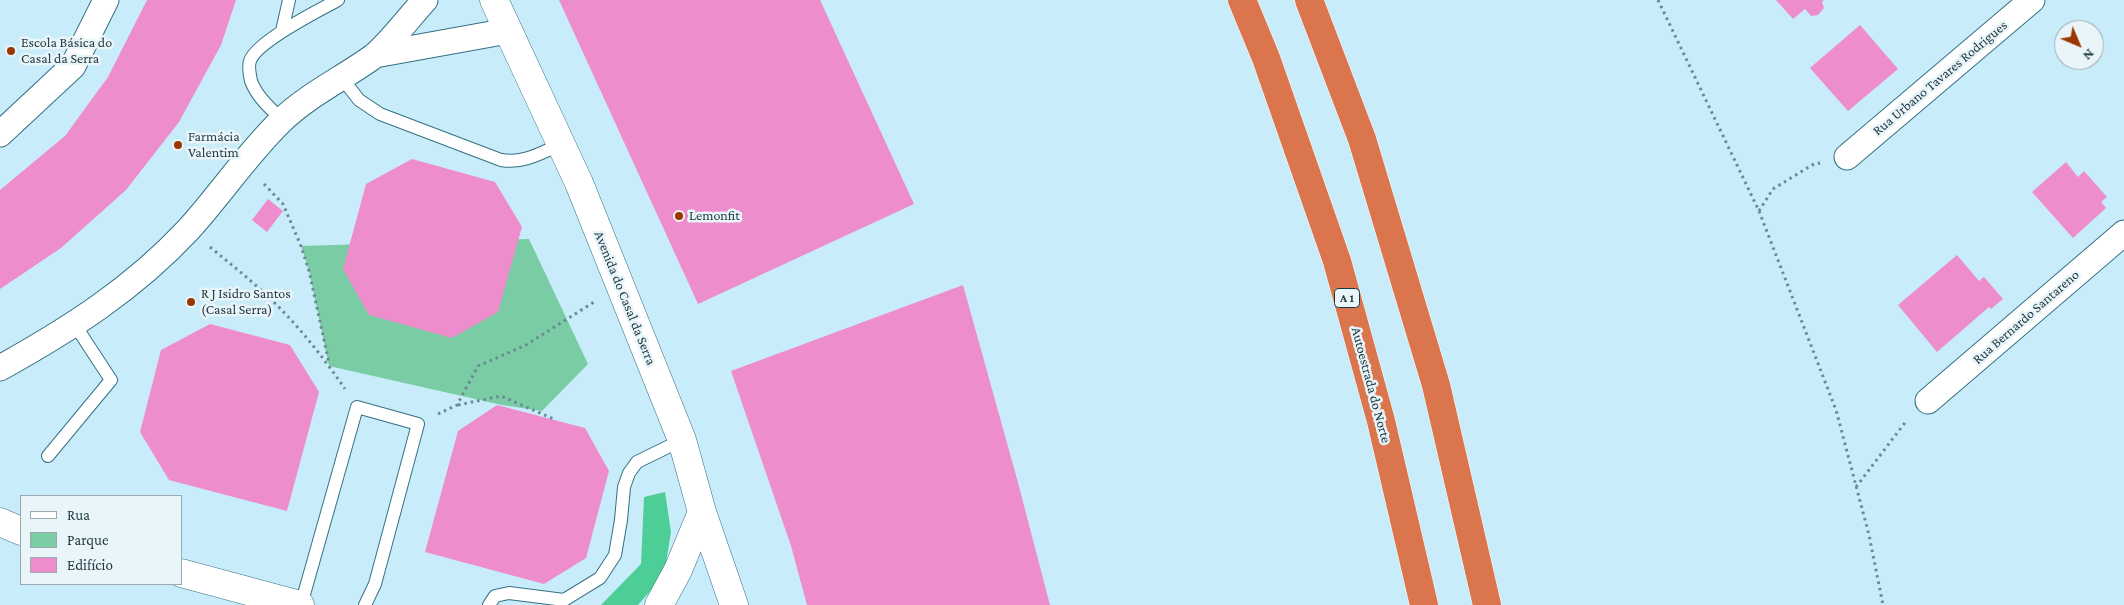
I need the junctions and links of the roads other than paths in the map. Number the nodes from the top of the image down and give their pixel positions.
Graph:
1 (106, 0) edge
2 (289, 0) edge
3 (338, 0) edge
4 (425, 0) edge
5 (494, 0) edge
6 (1242, 0) edge
7 (1309, 0) edge
8 (2032, 0) edge
9 (282, 31) junction
10 (508, 31) junction
11 (375, 55) junction
12 (341, 77) junction
13 (282, 120) junction
14 (0, 134) edge
15 (561, 144) junction
16 (1847, 156) road end
17 (2124, 233) edge
18 (75, 325) junction
19 (0, 368) edge
20 (1928, 401) road end
21 (682, 440) junction
22 (48, 456) dead end
23 (702, 512) junction
24 (0, 522) edge
25 (20, 530) edge
26 (182, 573) edge
27 (301, 605) edge
28 (364, 605) edge
29 (489, 605) edge
30 (659, 605) edge
31 (734, 605) edge
32 (1424, 605) edge
33 (1488, 605) edge

1 - 14 street
2 - 9 lane
3 - 9 lane
4 - 11 street
5 - 10 street, Avenida do Casal da Serra
6 - 32 highway, Autoestrada do Norte / A 1
7 - 33 highway
8 - 16 street, Rua Urbano Tavares Rodrigues
9 - 13 lane
10 - 11 street
10 - 15 street, Avenida do Casal da Serra
11 - 12 street
12 - 13 street
12 - 15 lane
13 - 18 street
15 - 21 street, Avenida do Casal da Serra
17 - 20 street, Rua Bernardo Santareno
18 - 19 street
18 - 22 lane
21 - 23 street, Avenida do Casal da Serra
21 - 29 lane
23 - 30 street
23 - 31 street, Avenida do Casal da Serra
24 - 25 street
26 - 27 street
27 - 28 lane

